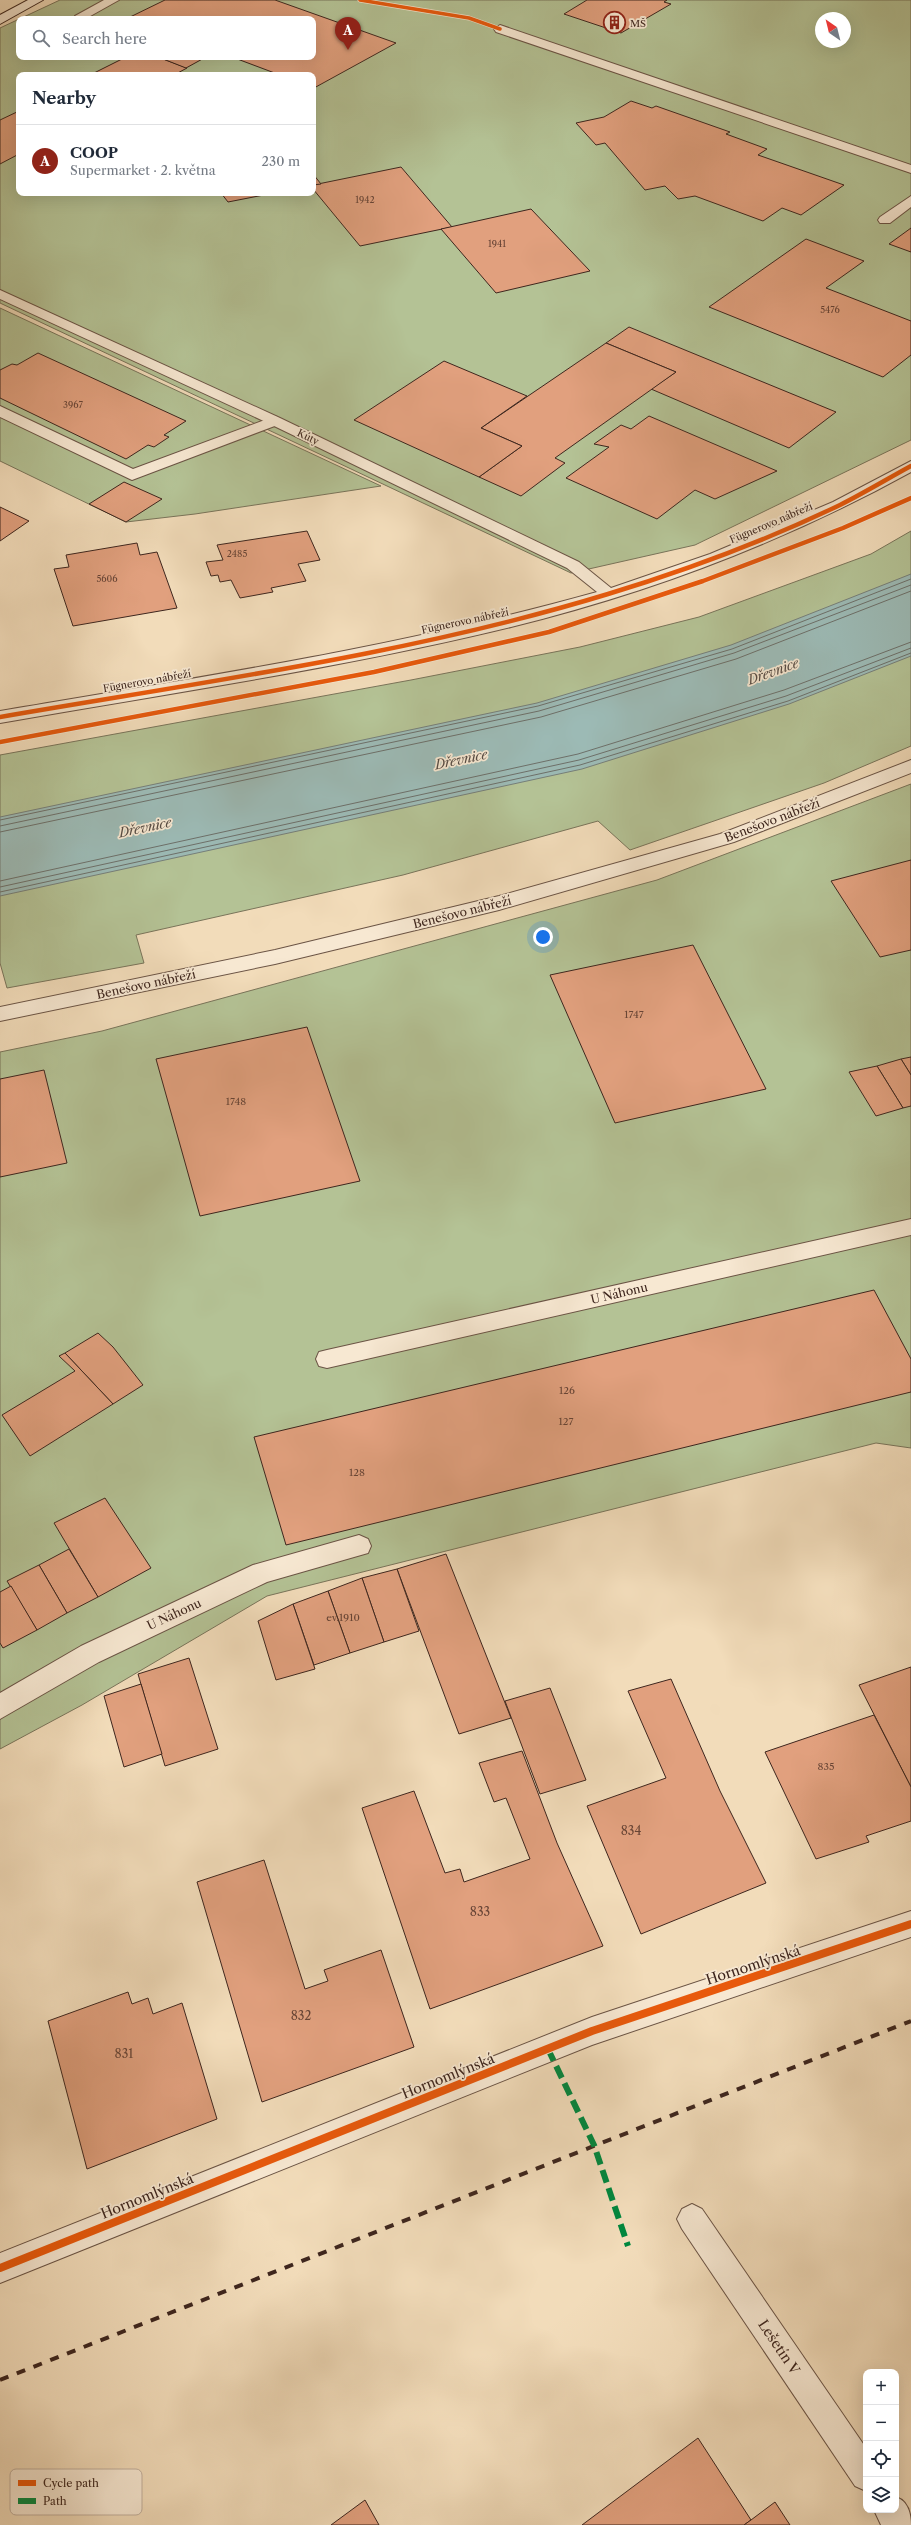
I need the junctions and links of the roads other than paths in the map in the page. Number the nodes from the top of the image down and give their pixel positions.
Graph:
1 (37, 0) edge
2 (113, 0) edge
3 (81, 16) dead end
4 (0, 20) edge
5 (500, 29) dead end
6 (911, 169) edge
7 (911, 200) edge
8 (885, 220) dead end
9 (0, 294) edge
10 (0, 411) edge
11 (275, 421) junction
12 (911, 466) edge
13 (609, 594) junction
14 (0, 718) edge
15 (911, 766) edge
16 (0, 1014) edge
17 (911, 1227) edge
18 (327, 1359) dead end
19 (359, 1546) dead end
20 (0, 1707) edge
21 (911, 1924) edge
22 (692, 2219) dead end
23 (0, 2268) edge
24 (863, 2471) edge
25 (892, 2513) edge
26 (900, 2525) edge

1 - 4 street
2 - 3 street
5 - 6 street
7 - 8 street
9 - 11 street, Kúty
10 - 11 street
11 - 13 street, Kúty
12 - 13 street, Fügnerovo nábřeží
13 - 14 street, Fügnerovo nábřeží
15 - 16 street, Benešovo nábřeží
17 - 18 street, U Náhonu
19 - 20 street, U Náhonu
21 - 23 street, Hornomlýnská
22 - 24 street, Lešetín V
25 - 26 street

